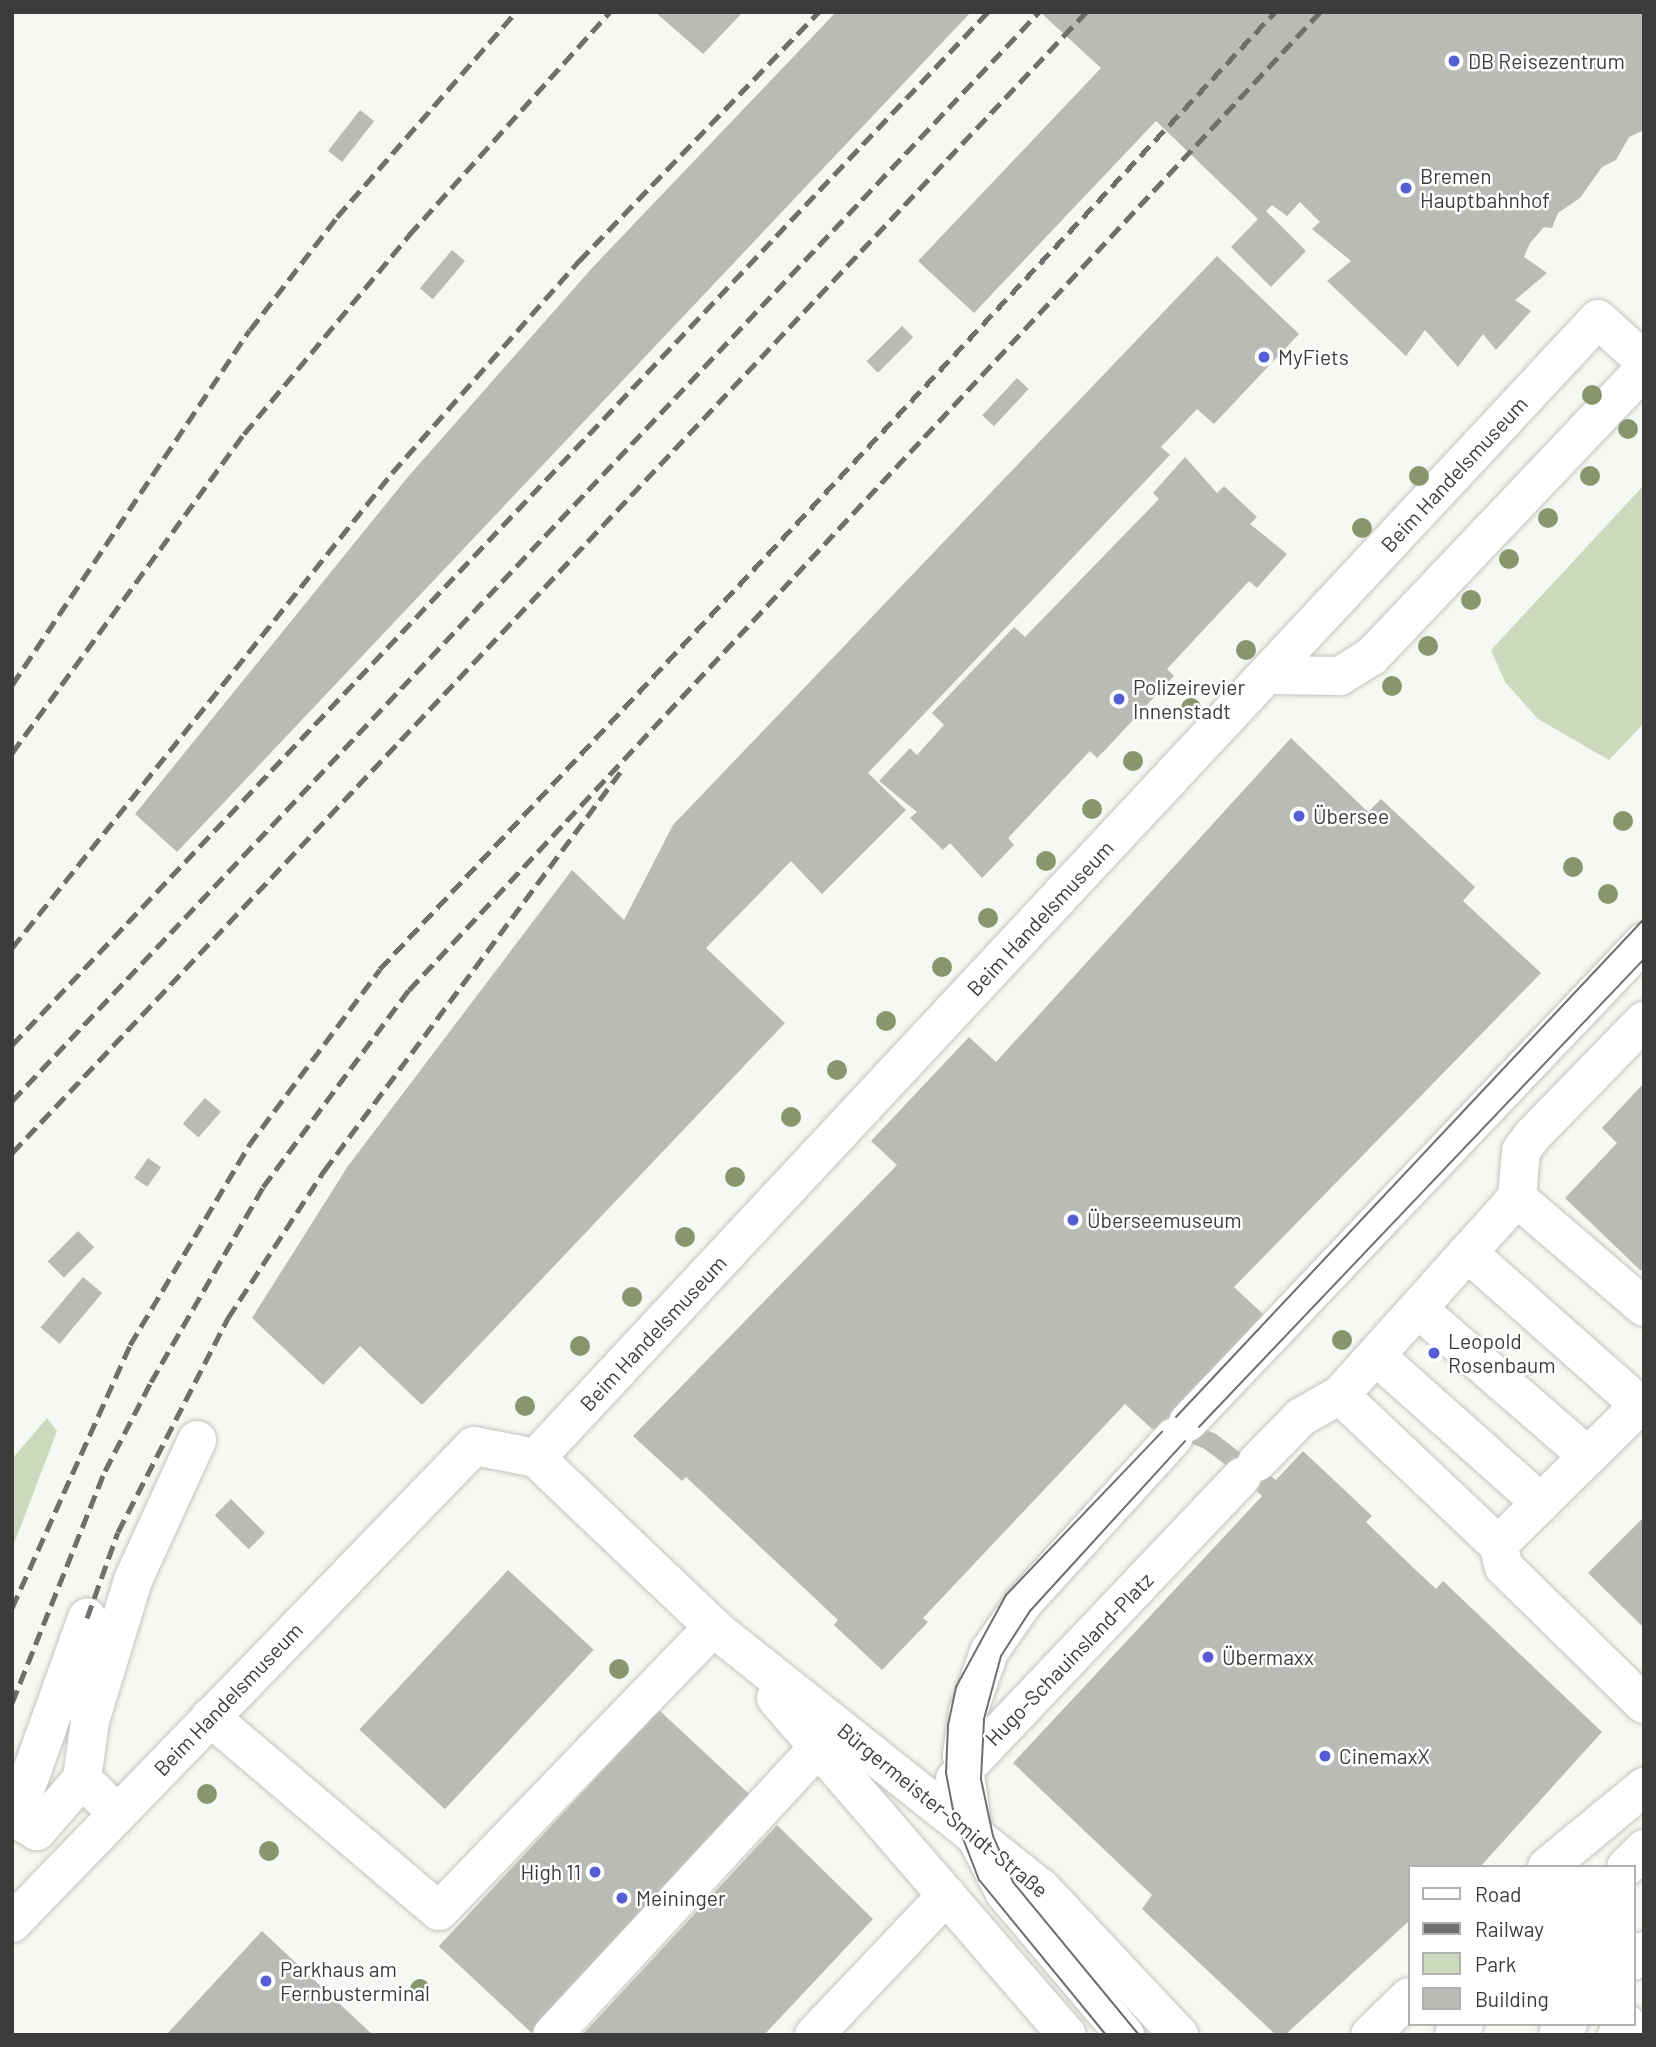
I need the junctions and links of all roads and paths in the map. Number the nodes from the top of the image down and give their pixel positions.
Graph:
1 (1644, 361) edge
2 (1644, 369) edge
3 (1267, 675) junction
4 (1644, 942) edge
5 (1644, 1021) edge
6 (1517, 1198) junction
7 (1468, 1253) junction
8 (1644, 1307) edge
9 (1418, 1309) junction
10 (1376, 1356) junction
11 (1340, 1395) junction
12 (1642, 1403) edge
13 (197, 1440) dead end
14 (1588, 1456) junction
15 (536, 1458) junction
16 (1541, 1503) junction
17 (1498, 1545) junction
18 (87, 1618) dead end
19 (716, 1630) junction
20 (1644, 1703) edge
21 (210, 1717) junction
22 (819, 1747) junction
23 (963, 1770) junction
24 (82, 1779) junction
25 (1642, 1784) edge
26 (937, 1800) junction
27 (118, 1814) junction
28 (973, 1831) junction
29 (1644, 1849) edge
30 (909, 1850) junction
31 (1549, 1865) edge
32 (1628, 1865) edge
33 (1005, 1894) junction
34 (947, 1895) junction
35 (12, 1923) edge
36 (1408, 1998) edge
37 (552, 2035) edge
38 (814, 2035) edge
39 (1067, 2035) edge
40 (1079, 2035) edge
41 (1125, 2035) edge
42 (1179, 2035) edge
43 (1370, 2035) edge

1 - 3 main road, Beim Handelsmuseum
2 - 3 main road
3 - 15 main road, Beim Handelsmuseum
4 - 23 main road
5 - 6 main road
6 - 7 main road, Hugo-Schauinsland-Platz
6 - 8 main road
7 - 9 main road, Hugo-Schauinsland-Platz
7 - 12 main road
9 - 10 main road, Hugo-Schauinsland-Platz
9 - 14 main road
10 - 11 main road, Hugo-Schauinsland-Platz
10 - 16 main road
11 - 17 main road
11 - 23 main road, Hugo-Schauinsland-Platz
12 - 14 main road
13 - 24 main road
14 - 16 main road
15 - 19 main road, Bürgermeister-Smidt-Straße
15 - 21 main road, Beim Handelsmuseum
16 - 17 main road
17 - 20 main road
18 - 24 main road
19 - 21 main road
19 - 22 main road, Bürgermeister-Smidt-Straße
19 - 26 main road, Bürgermeister-Smidt-Straße
21 - 27 main road, Beim Handelsmuseum
22 - 30 main road, Bürgermeister-Smidt-Straße
22 - 37 main road
23 - 26 main road, Hugo-Schauinsland-Platz
23 - 28 main road
24 - 27 main road
25 - 31 main road
26 - 28 main road, Bürgermeister-Smidt-Straße
26 - 30 main road, Hugo-Schauinsland-Platz
27 - 35 main road, Beim Handelsmuseum
28 - 33 main road
28 - 42 main road, Bürgermeister-Smidt-Straße
29 - 32 main road
30 - 34 main road, Bürgermeister-Smidt-Straße
33 - 40 main road, Bürgermeister-Smidt-Straße
33 - 41 main road
34 - 38 main road
34 - 39 main road, Bürgermeister-Smidt-Straße
36 - 43 main road

